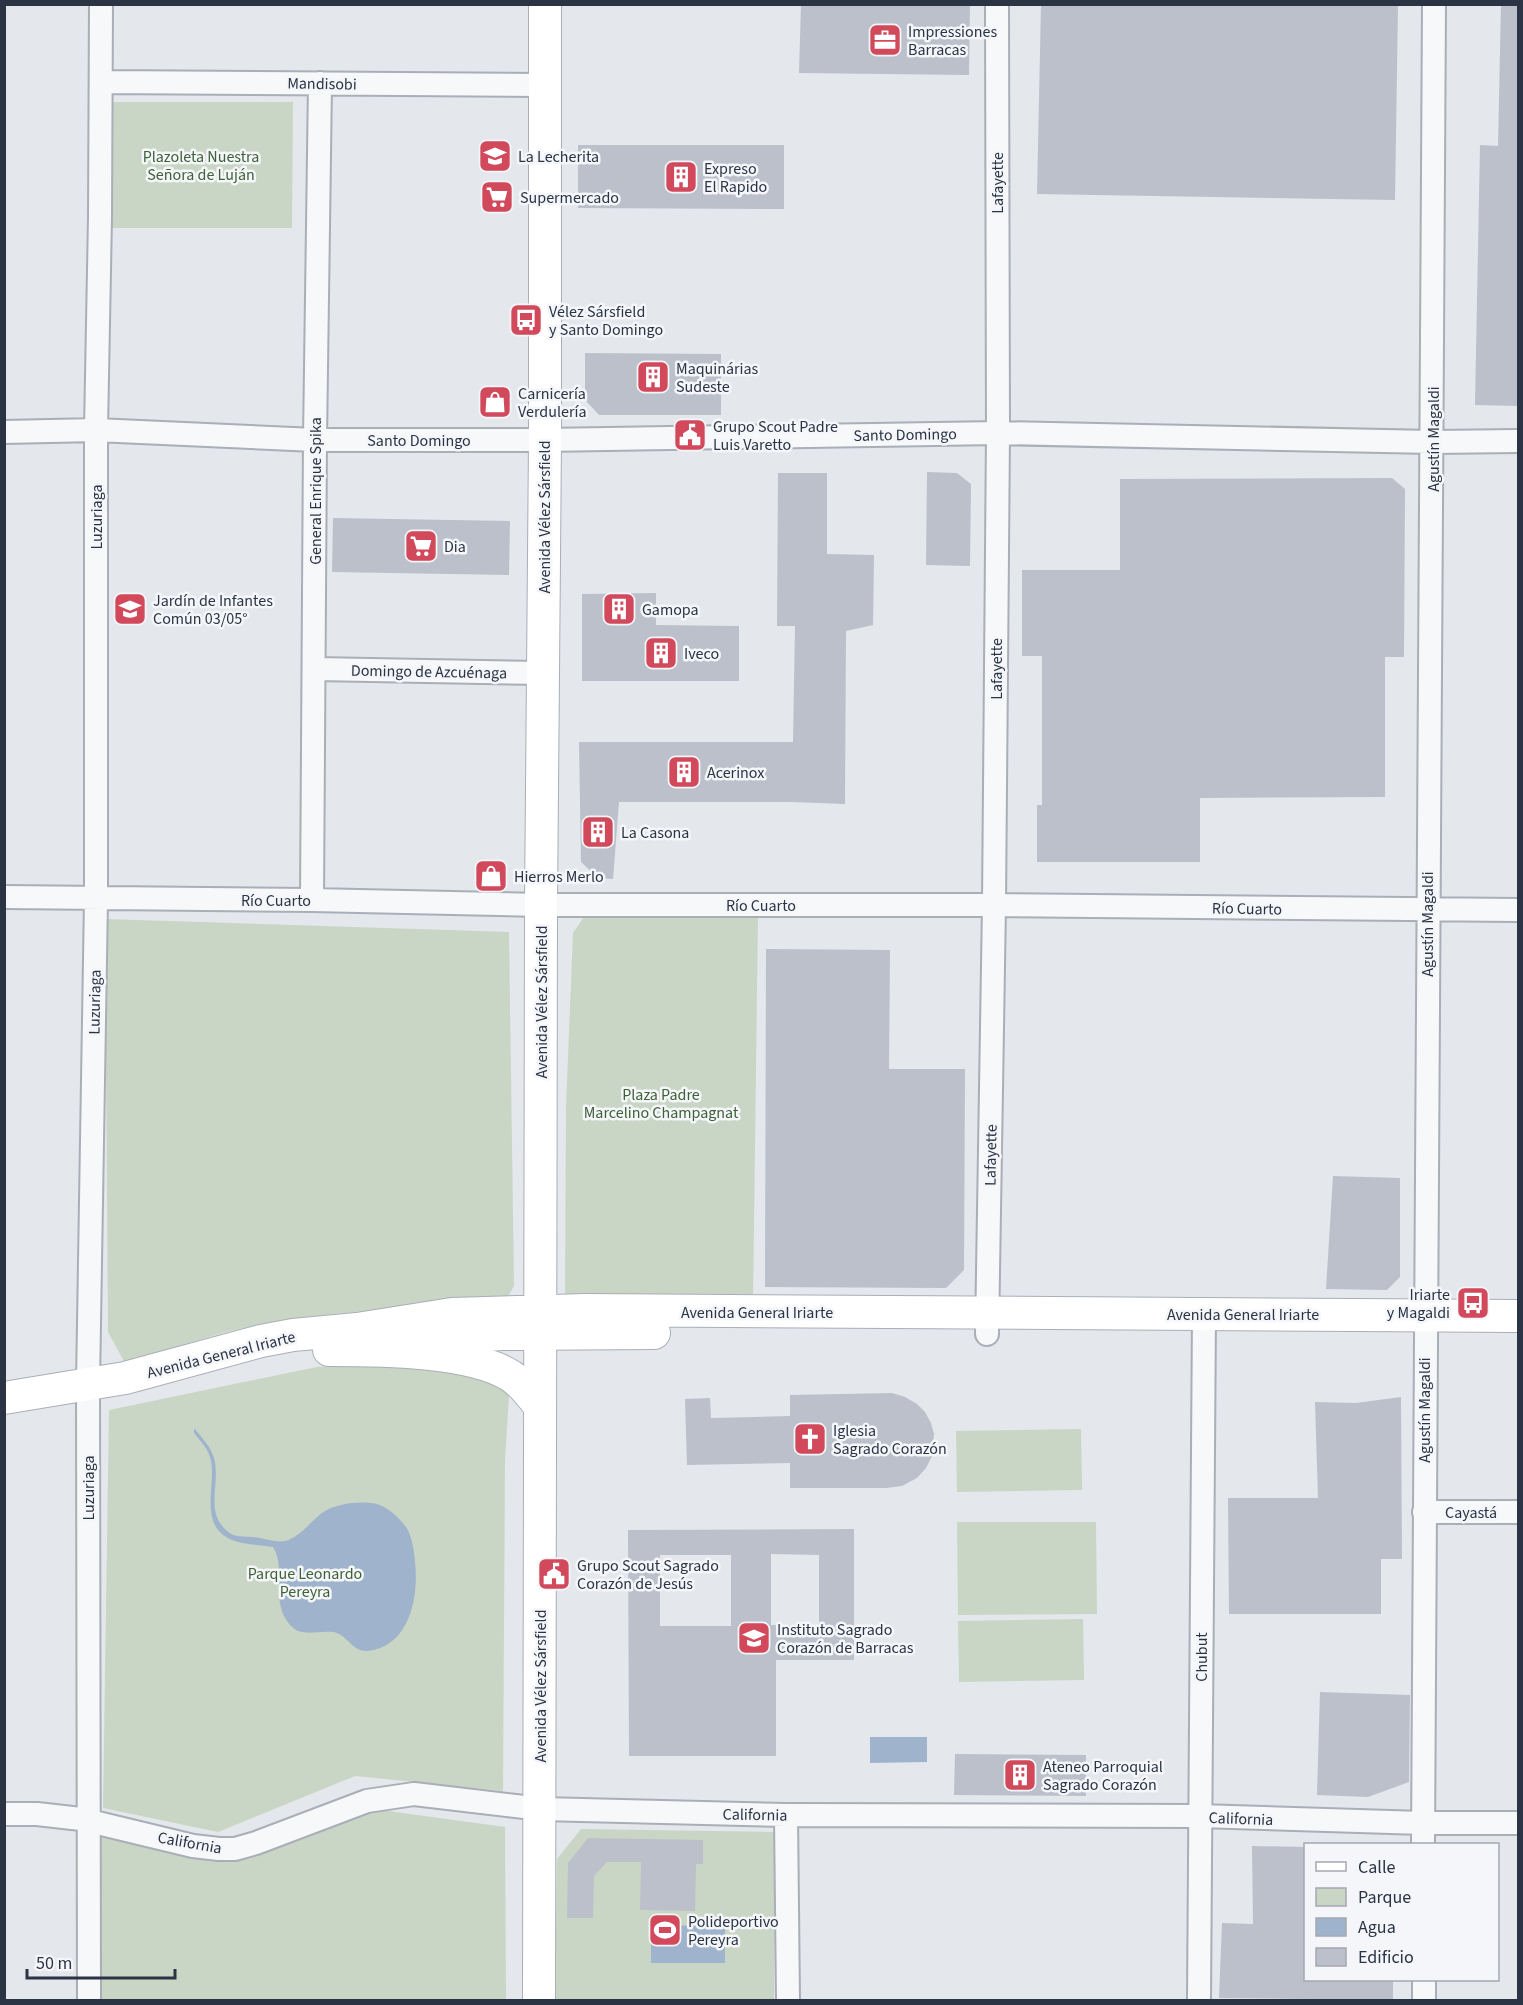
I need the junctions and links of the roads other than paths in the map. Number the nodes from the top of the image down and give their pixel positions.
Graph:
1 (101, 4) edge
2 (545, 4) edge
3 (996, 4) edge
4 (1434, 4) edge
5 (101, 82) junction
6 (321, 83) junction
7 (544, 86) junction
8 (96, 430) junction
9 (4, 432) edge
10 (998, 433) junction
11 (315, 440) junction
12 (545, 440) junction
13 (1433, 441) junction
14 (1518, 441) edge
15 (315, 669) junction
16 (543, 673) junction
17 (4, 897) edge
18 (96, 899) junction
19 (312, 900) junction
20 (541, 905) junction
21 (994, 905) junction
22 (1427, 910) junction
23 (1518, 910) edge
24 (1518, 1316) edge
25 (540, 1322) junction
26 (987, 1323) junction
27 (1203, 1324) junction
28 (1425, 1326) junction
29 (1518, 1337) edge
30 (328, 1350) junction
31 (88, 1395) junction
32 (4, 1398) edge
33 (540, 1407) junction
34 (4, 1420) edge
35 (1424, 1512) junction
36 (1518, 1512) edge
37 (541, 1809) junction
38 (4, 1814) edge
39 (786, 1815) junction
40 (1199, 1816) junction
41 (89, 1821) junction
42 (1518, 1823) edge
43 (1424, 1834) edge
44 (1424, 1981) edge
45 (89, 2001) edge
46 (539, 2001) edge
47 (788, 2001) edge
48 (1199, 2001) edge
49 (1424, 2001) edge

1 - 5 street, Luzuriaga
2 - 7 main road, Avenida Vélez Sársfield
3 - 10 street, Lafayette
4 - 13 street, Agustín Magaldi
5 - 6 street, Mandisobi
5 - 8 street, Luzuriaga
6 - 7 street, Mandisobi
6 - 11 street, General Enrique Spika
7 - 12 main road, Avenida Vélez Sársfield
8 - 9 street, Santo Domingo
8 - 11 street, Santo Domingo
8 - 18 street, Luzuriaga
10 - 12 street, Santo Domingo
10 - 13 street, Santo Domingo
10 - 21 street, Lafayette
11 - 12 street, Santo Domingo
11 - 15 street, General Enrique Spika
12 - 16 main road, Avenida Vélez Sársfield
13 - 14 street, Santo Domingo
13 - 22 street, Agustín Magaldi
15 - 16 street, Domingo de Azcuénaga
15 - 19 street, General Enrique Spika
16 - 20 main road, Avenida Vélez Sársfield
17 - 18 street, Río Cuarto
18 - 19 street, Río Cuarto
18 - 31 street, Luzuriaga
19 - 20 street, Río Cuarto
20 - 21 street, Río Cuarto
20 - 25 main road, Avenida Vélez Sársfield
21 - 22 street, Río Cuarto
21 - 26 street, Lafayette
22 - 23 street, Río Cuarto
22 - 28 street, Agustín Magaldi
24 - 28 main road, Avenida General Iriarte
25 - 26 main road, Avenida General Iriarte
25 - 30 main road, Avenida General Iriarte
25 - 31 main road, Avenida General Iriarte
25 - 33 main road, Avenida Vélez Sársfield
26 - 27 main road, Avenida General Iriarte
27 - 28 main road, Avenida General Iriarte
27 - 40 street, Chubut
28 - 29 main road, Avenida General Iriarte
28 - 35 street, Agustín Magaldi
30 - 31 main road, Avenida General Iriarte
30 - 33 main road
31 - 32 main road, Avenida General Iriarte
31 - 34 main road, Avenida General Iriarte
31 - 41 street, Luzuriaga
33 - 37 main road, Avenida Vélez Sársfield
35 - 36 street, Cayastá
35 - 43 street, Agustín Magaldi
37 - 39 street, California
37 - 41 street, California
37 - 46 main road, Avenida Vélez Sársfield
38 - 41 street, California
39 - 40 street, California
39 - 47 street
40 - 43 street, California
40 - 48 street, Chubut
41 - 45 street, Luzuriaga
42 - 43 street, California
44 - 49 street

